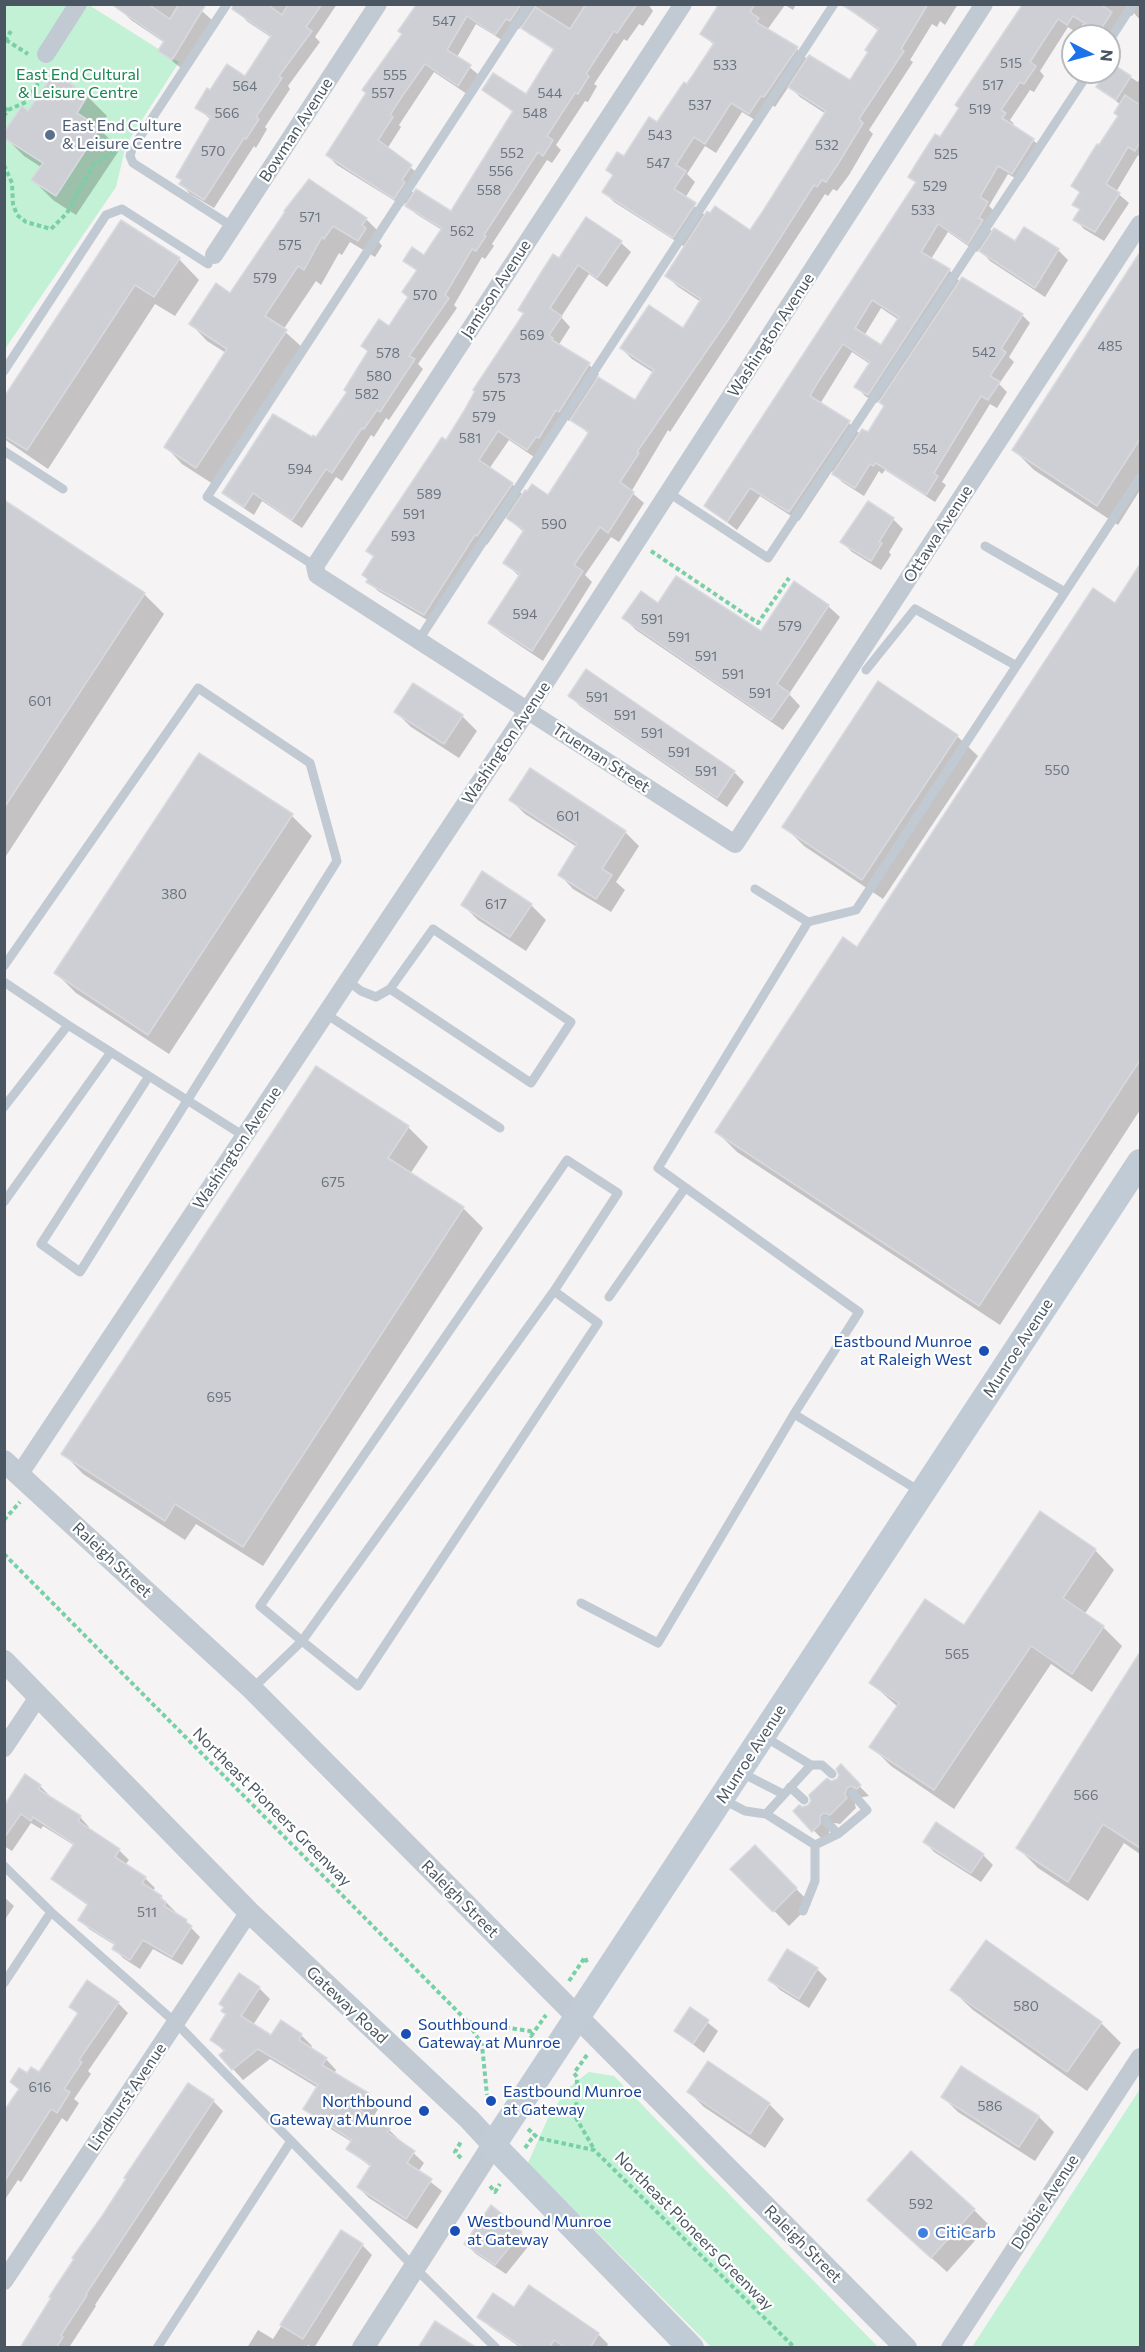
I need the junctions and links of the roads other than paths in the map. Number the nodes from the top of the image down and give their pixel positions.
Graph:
1 (78, 4) edge
2 (227, 4) edge
3 (378, 4) edge
4 (529, 4) edge
5 (682, 4) edge
6 (834, 4) edge
7 (984, 4) edge
8 (1133, 4) edge
9 (1120, 24) edge
10 (48, 60) road end
11 (1081, 84) edge
12 (1140, 224) edge
13 (233, 227) junction
14 (211, 259) joint
15 (4, 371) edge
16 (4, 451) edge
17 (1140, 478) edge
18 (63, 489) dead end
19 (669, 493) junction
20 (985, 546) dead end
21 (316, 570) junction
22 (1065, 592) junction
23 (418, 641) junction
24 (1015, 665) junction
25 (866, 670) dead end
26 (527, 711) junction
27 (735, 844) joint
28 (755, 889) dead end
29 (808, 921) junction
30 (4, 966) edge
31 (348, 981) junction
32 (4, 982) edge
33 (390, 989) junction
34 (326, 1014) junction
35 (68, 1025) junction
36 (111, 1052) junction
37 (149, 1076) junction
38 (186, 1100) junction
39 (4, 1107) edge
40 (500, 1128) dead end
41 (244, 1136) junction
42 (1140, 1162) edge
43 (685, 1188) junction
44 (4, 1202) edge
45 (554, 1291) junction
46 (609, 1298) dead end
47 (794, 1414) junction
48 (12, 1468) edge
49 (923, 1493) junction
50 (581, 1603) dead end
51 (302, 1641) junction
52 (4, 1661) edge
53 (252, 1689) junction
54 (38, 1697) junction
55 (764, 1736) junction
56 (4, 1748) edge
57 (811, 1765) junction
58 (740, 1772) junction
59 (832, 1774) dead end
60 (786, 1791) junction
61 (852, 1793) dead end
62 (722, 1799) junction
63 (804, 1800) dead end
64 (766, 1814) junction
65 (825, 1820) dead end
66 (838, 1834) junction
67 (815, 1845) junction
68 (4, 1866) edge
69 (803, 1911) dead end
70 (51, 1912) junction
71 (249, 1912) junction
72 (4, 1983) edge
73 (578, 2018) junction
74 (176, 2024) junction
75 (1140, 2056) edge
76 (291, 2141) junction
77 (493, 2145) junction
78 (415, 2268) junction
79 (4, 2281) edge
80 (680, 2344) edge
81 (157, 2348) edge
82 (363, 2348) edge
83 (496, 2348) edge
84 (906, 2348) edge
85 (950, 2348) edge

1 - 10 street
2 - 13 lane
3 - 13 street, Bowman Avenue
4 - 21 lane
5 - 21 street, Jamison Avenue
6 - 23 lane
7 - 19 street, Washington Avenue
8 - 9 lane
11 - 19 lane
12 - 27 street, Ottawa Avenue
13 - 14 street, Bowman Avenue
14 - 15 lane
16 - 18 lane
17 - 22 lane
19 - 26 street, Washington Avenue
20 - 22 lane
21 - 23 street, Trueman Street
22 - 24 lane
23 - 26 street, Trueman Street
24 - 25 lane
24 - 29 lane
26 - 27 street, Trueman Street
26 - 31 street, Washington Avenue
28 - 29 lane
29 - 43 lane
30 - 38 lane
31 - 33 lane
31 - 34 street, Washington Avenue
32 - 35 lane
33 - 33 lane
34 - 40 lane
34 - 41 street, Washington Avenue
35 - 36 lane
35 - 39 lane
36 - 37 lane
36 - 44 lane
37 - 38 lane
37 - 38 lane
38 - 41 lane
41 - 48 street, Washington Avenue
42 - 49 main road, Munroe Avenue
43 - 46 lane
43 - 47 lane
45 - 51 lane
45 - 51 lane
45 - 51 lane
47 - 49 lane
47 - 50 lane
48 - 53 street, Raleigh Street
49 - 55 main road, Munroe Avenue
51 - 53 lane
52 - 54 street, Gateway Road
53 - 73 street, Raleigh Street
54 - 56 street
54 - 71 street, Gateway Road
55 - 57 lane
55 - 58 main road, Munroe Avenue
57 - 59 lane
57 - 60 lane
58 - 60 lane
58 - 62 main road, Munroe Avenue
60 - 63 lane
60 - 64 lane
61 - 66 lane
62 - 64 lane
62 - 73 main road, Munroe Avenue
64 - 67 lane
65 - 66 lane
66 - 67 lane
67 - 69 lane
68 - 70 lane
70 - 72 lane
70 - 74 lane
71 - 74 street, Lindhurst Avenue
71 - 77 street, Gateway Road
73 - 77 main road, Munroe Avenue
73 - 84 street, Raleigh Street
74 - 76 lane
74 - 79 street, Lindhurst Avenue
75 - 85 street, Dobbie Avenue
76 - 78 lane
76 - 81 lane
77 - 78 street, Munroe Avenue
77 - 80 main road, Gateway Road
78 - 82 street, Munroe Avenue
78 - 83 lane

